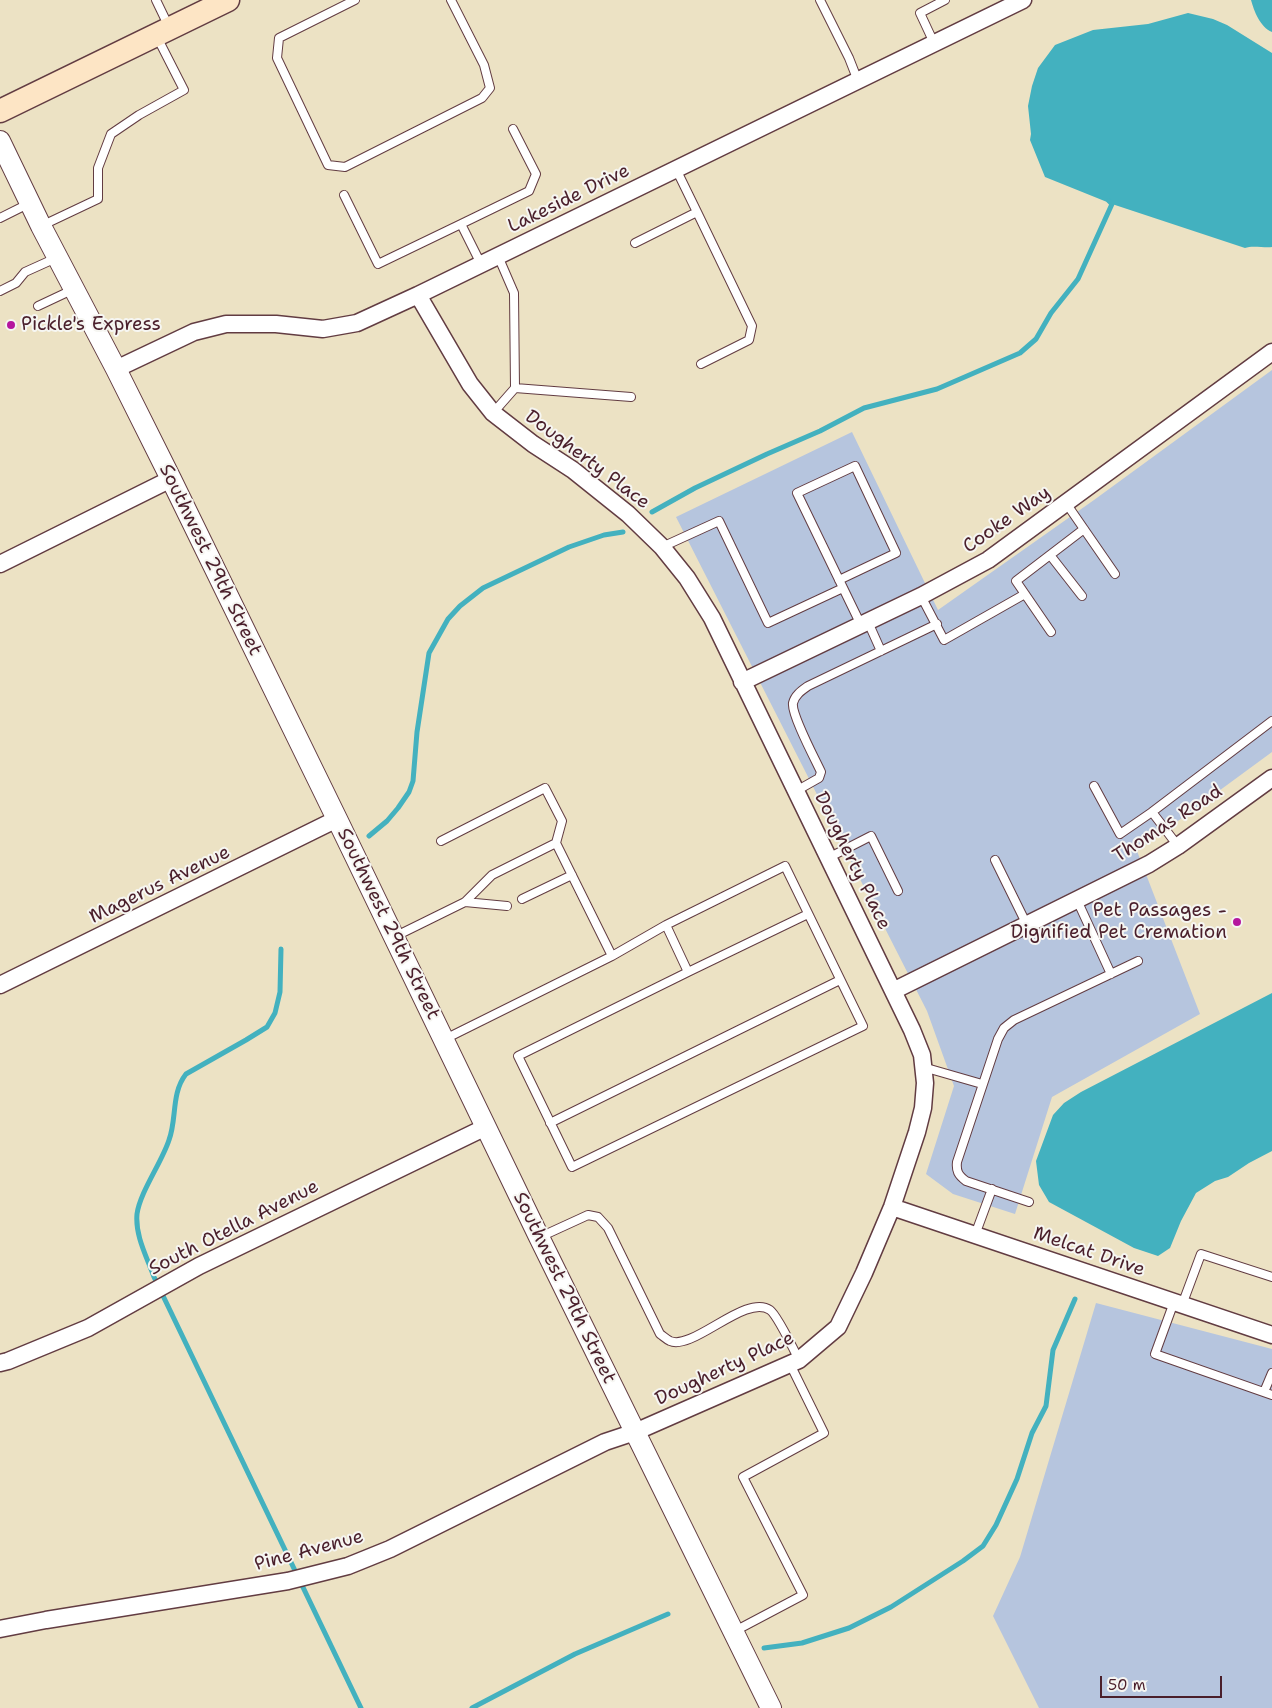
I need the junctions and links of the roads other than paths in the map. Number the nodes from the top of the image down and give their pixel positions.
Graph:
1 (156, 0) edge
2 (228, 0) edge
3 (355, 0) edge
4 (451, 0) edge
5 (820, 0) edge
6 (945, 0) edge
7 (1021, 0) edge
8 (344, 3) edge
9 (163, 32) junction
10 (934, 43) junction
11 (858, 81) junction
12 (0, 111) edge
13 (513, 129) dead end
14 (0, 141) edge
15 (676, 170) junction
16 (344, 195) dead end
17 (30, 203) junction
18 (697, 212) junction
19 (0, 218) edge
20 (461, 224) junction
21 (41, 226) junction
22 (634, 243) dead end
23 (498, 256) junction
24 (57, 257) junction
25 (481, 264) junction
26 (74, 289) junction
27 (0, 291) edge
28 (418, 295) junction
29 (38, 306) dead end
30 (1272, 352) edge
31 (701, 364) dead end
32 (116, 369) junction
33 (515, 388) junction
34 (631, 397) dead end
35 (492, 413) junction
36 (171, 479) junction
37 (1066, 503) junction
38 (1084, 529) junction
39 (662, 547) junction
40 (1050, 555) junction
41 (0, 564) edge
42 (1115, 574) dead end
43 (841, 584) junction
44 (1025, 594) junction
45 (922, 596) junction
46 (1082, 596) dead end
47 (864, 624) junction
48 (937, 624) junction
49 (1051, 632) dead end
50 (881, 651) junction
51 (742, 682) junction
52 (1272, 721) edge
53 (1272, 778) edge
54 (1094, 786) dead end
55 (796, 791) junction
56 (1152, 812) junction
57 (337, 819) junction
58 (441, 841) dead end
59 (556, 843) junction
60 (1178, 846) junction
61 (828, 858) junction
62 (995, 860) dead end
63 (572, 875) junction
64 (898, 891) dead end
65 (522, 899) dead end
66 (1077, 900) junction
67 (465, 902) junction
68 (507, 906) dead end
69 (808, 914) junction
70 (666, 925) junction
71 (1027, 925) junction
72 (394, 937) junction
73 (612, 956) junction
74 (1138, 961) dead end
75 (688, 972) junction
76 (1111, 974) junction
77 (840, 980) junction
78 (0, 985) edge
79 (893, 991) junction
80 (444, 1040) junction
81 (923, 1067) junction
82 (982, 1084) junction
83 (550, 1123) junction
84 (486, 1127) junction
85 (992, 1189) junction
86 (1029, 1202) dead end
87 (892, 1206) junction
88 (975, 1235) junction
89 (539, 1238) junction
90 (1272, 1277) edge
91 (1178, 1303) junction
92 (1272, 1335) edge
93 (0, 1362) edge
94 (794, 1362) junction
95 (1272, 1373) edge
96 (1264, 1392) junction
97 (1272, 1395) edge
98 (635, 1432) junction
99 (0, 1629) edge
100 (734, 1632) junction
101 (771, 1708) edge

1 - 9 lane
2 - 9 main road
3 - 8 lane
4 - 8 lane
5 - 11 lane
6 - 10 lane
7 - 10 street, Lakeside Drive
9 - 12 main road
9 - 21 lane
10 - 11 street, Lakeside Drive
11 - 15 street, Lakeside Drive
13 - 20 lane
14 - 17 street, Southwest 29th Street
15 - 18 lane
15 - 23 street, Lakeside Drive
16 - 20 lane
17 - 19 lane
17 - 21 street, Southwest 29th Street
18 - 22 lane
18 - 31 lane
20 - 25 lane
21 - 24 street, Southwest 29th Street
23 - 25 street, Lakeside Drive
23 - 33 lane
24 - 26 street, Southwest 29th Street
24 - 27 lane
25 - 28 street, Lakeside Drive
26 - 29 lane
26 - 32 street, Southwest 29th Street
28 - 32 street, Lakeside Drive
28 - 35 street, Dougherty Place
30 - 37 street, Cooke Way
32 - 36 street, Southwest 29th Street
33 - 34 lane
33 - 35 lane
35 - 39 street, Dougherty Place
36 - 41 street
36 - 57 street, Southwest 29th Street
37 - 38 lane
37 - 45 street, Cooke Way
38 - 40 lane
38 - 42 lane
39 - 43 lane
39 - 51 street, Dougherty Place
40 - 44 lane
40 - 46 lane
43 - 43 lane
43 - 47 lane
44 - 48 lane
44 - 49 lane
45 - 47 street, Cooke Way
45 - 48 lane
47 - 50 lane
47 - 51 street, Cooke Way
48 - 50 lane
50 - 55 lane
51 - 55 street, Dougherty Place
52 - 56 lane
53 - 60 street, Thomas Road
54 - 56 lane
55 - 61 street, Dougherty Place
56 - 60 lane
57 - 72 street, Southwest 29th Street
57 - 78 street, Magerus Avenue
58 - 59 lane
59 - 63 lane
59 - 67 lane
60 - 66 street, Thomas Road
61 - 64 lane
61 - 79 street, Dougherty Place
62 - 71 lane
63 - 65 lane
63 - 73 lane
66 - 71 street, Thomas Road
66 - 76 lane
67 - 68 lane
67 - 72 lane
69 - 70 lane
69 - 75 lane
69 - 77 lane
70 - 73 lane
70 - 75 lane
71 - 79 street, Thomas Road
72 - 80 street, Southwest 29th Street
73 - 80 lane
74 - 76 lane
75 - 83 lane
76 - 82 lane
77 - 83 lane
77 - 83 lane
79 - 81 street, Dougherty Place
80 - 84 street, Southwest 29th Street
81 - 82 lane
81 - 87 street, Dougherty Place
82 - 85 lane
84 - 89 street, Southwest 29th Street
84 - 93 street, South Otella Avenue
85 - 86 lane
85 - 88 lane
87 - 88 street, Melcat Drive
87 - 94 street, Dougherty Place
88 - 91 street, Melcat Drive
89 - 94 lane
89 - 98 street, Southwest 29th Street
90 - 91 lane
91 - 92 street, Melcat Drive
91 - 96 lane
94 - 98 street, Dougherty Place
94 - 100 lane
95 - 96 lane
96 - 97 lane
98 - 99 street, Pine Avenue
98 - 100 street, Southwest 29th Street
100 - 101 street, Southwest 29th Street

